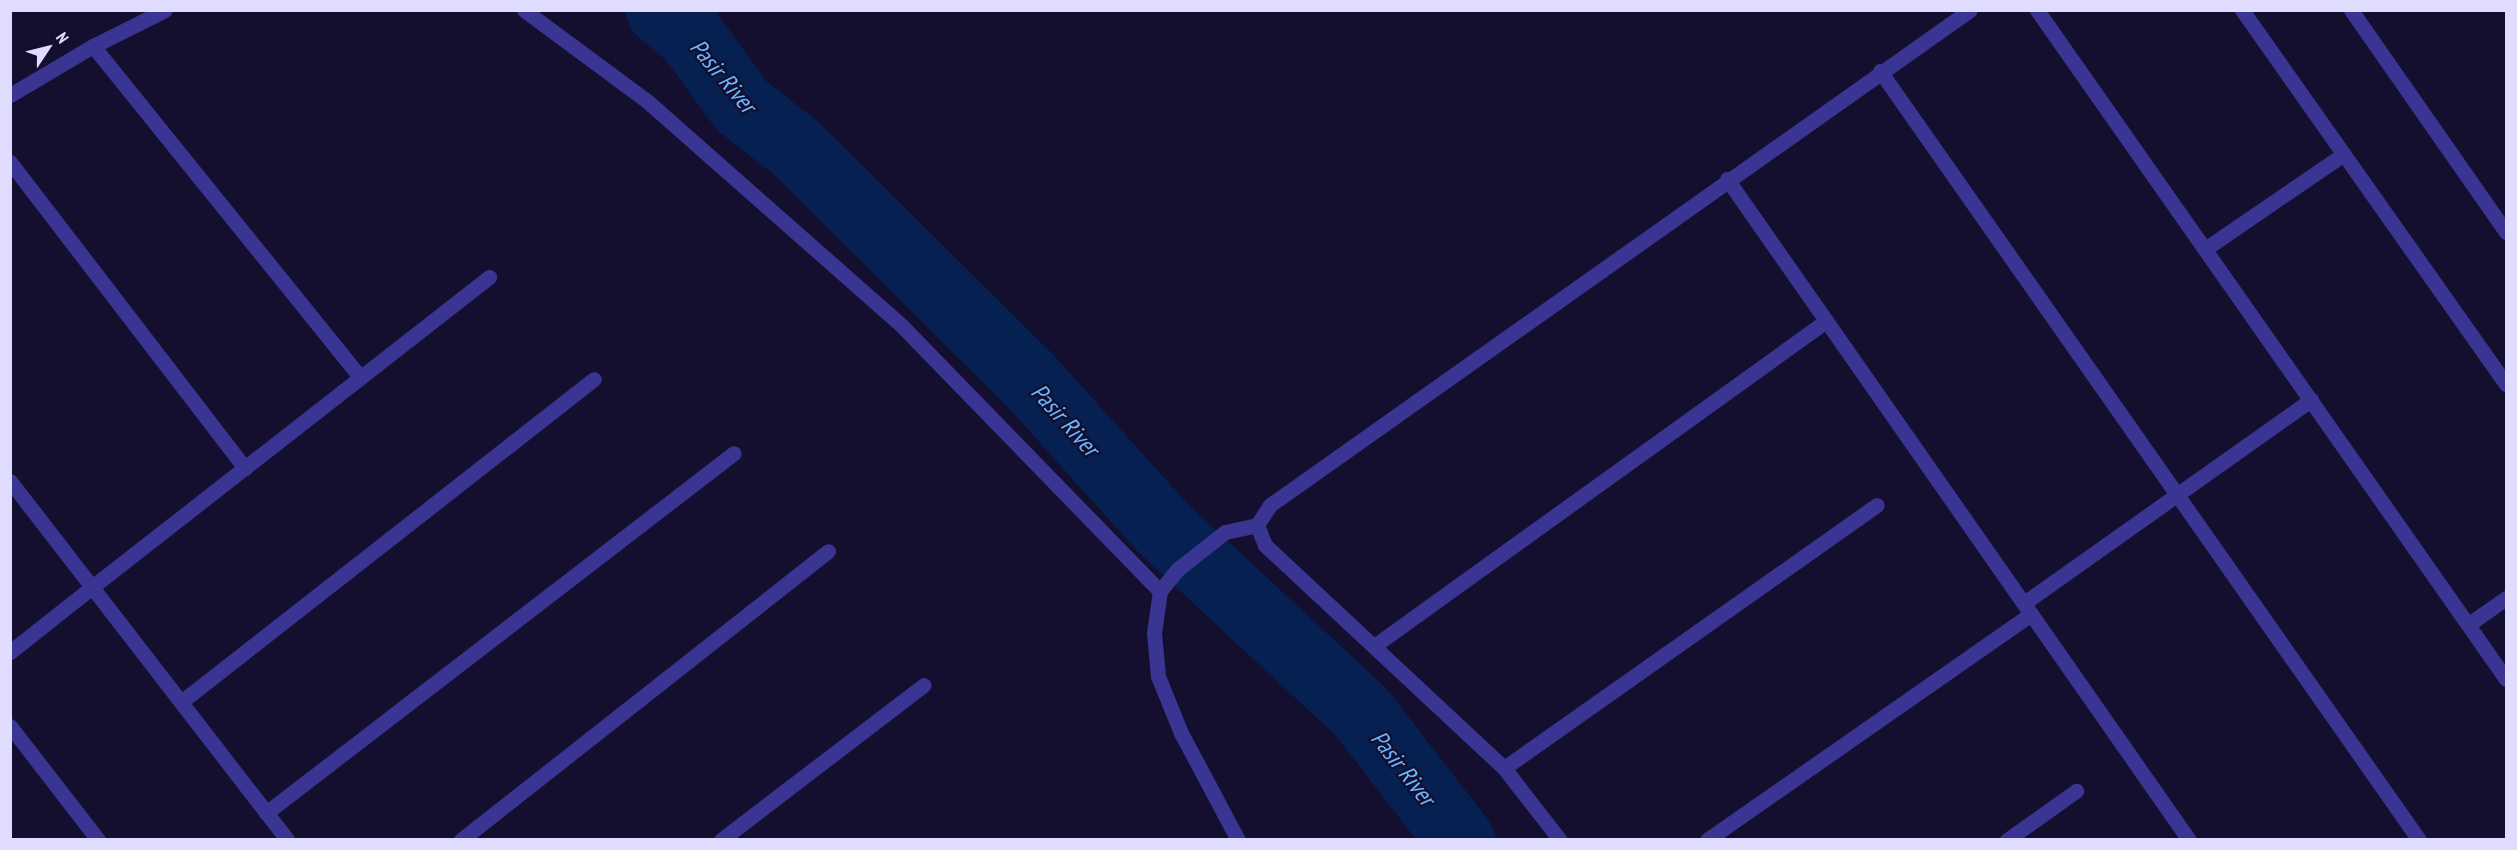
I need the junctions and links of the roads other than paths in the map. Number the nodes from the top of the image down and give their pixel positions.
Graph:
1 (165, 10) edge
2 (524, 10) edge
3 (1970, 10) edge
4 (2037, 10) edge
5 (2242, 10) edge
6 (2351, 10) edge
7 (93, 45) junction
8 (1880, 71) junction
9 (10, 95) edge
10 (2344, 154) junction
11 (10, 162) edge
12 (1727, 179) junction
13 (2506, 232) edge
14 (2205, 249) junction
15 (489, 277) dead end
16 (1826, 321) junction
17 (360, 377) junction
18 (594, 379) dead end
19 (2506, 384) edge
20 (2311, 400) junction
21 (734, 453) dead end
22 (245, 468) junction
23 (10, 481) edge
24 (2178, 494) junction
25 (1876, 505) dead end
26 (1257, 525) junction
27 (828, 551) dead end
28 (92, 587) junction
29 (1160, 591) junction
30 (2506, 598) edge
31 (2027, 608) junction
32 (2469, 624) junction
33 (1374, 646) junction
34 (10, 652) edge
35 (2506, 678) edge
36 (924, 685) dead end
37 (181, 702) junction
38 (10, 726) edge
39 (1504, 768) junction
40 (2076, 791) dead end
41 (267, 813) junction
42 (98, 840) edge
43 (287, 840) edge
44 (461, 840) edge
45 (721, 840) edge
46 (1238, 840) edge
47 (1560, 840) edge
48 (1707, 840) edge
49 (2007, 840) edge
50 (2189, 840) edge
51 (2419, 840) edge

1 - 7 street
2 - 29 street
3 - 8 street
4 - 14 street
5 - 10 street
6 - 13 street
7 - 9 street
7 - 17 street
8 - 12 street
8 - 24 street
10 - 14 street
10 - 19 street
11 - 22 street
12 - 16 street
12 - 26 street
14 - 20 street
15 - 17 street
16 - 31 street
16 - 33 street
17 - 22 street
18 - 37 street
20 - 24 street
20 - 32 street
21 - 41 street
22 - 28 street
23 - 28 street
24 - 31 street
24 - 51 street
25 - 39 street
26 - 29 street
26 - 33 street
27 - 44 street
28 - 34 street
28 - 37 street
29 - 46 street
30 - 32 street
31 - 48 street
31 - 50 street
32 - 35 street
33 - 39 street
36 - 45 street
37 - 41 street
38 - 42 street
39 - 47 street
40 - 49 street
41 - 43 street

